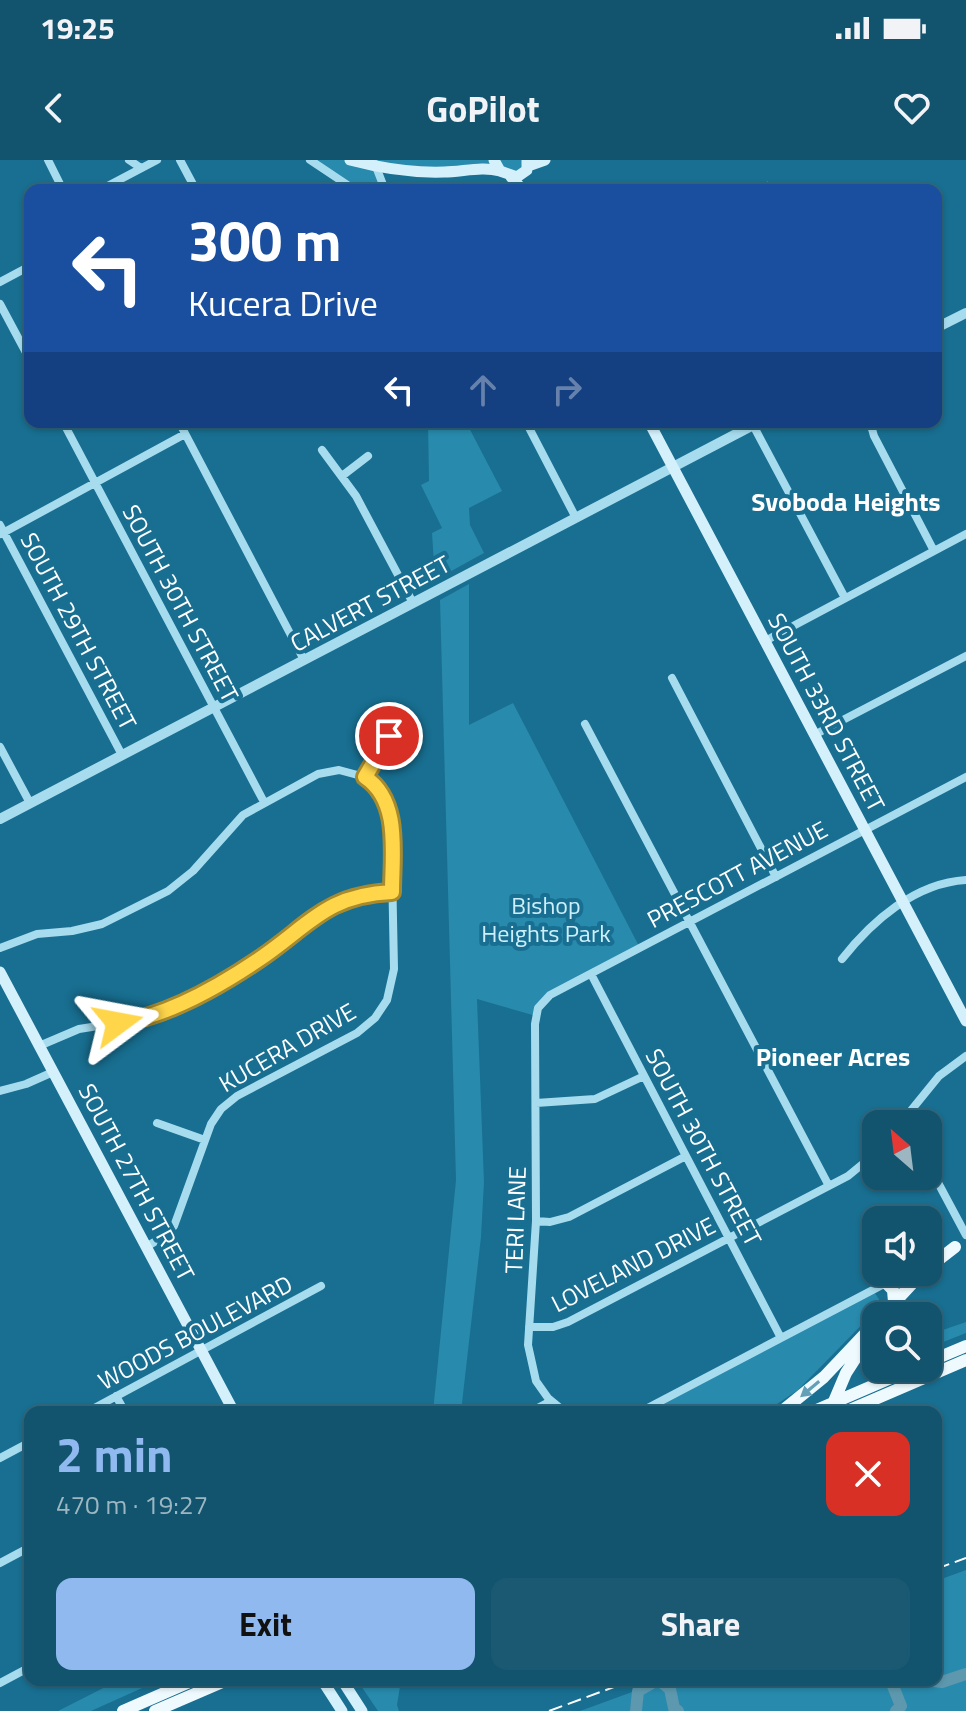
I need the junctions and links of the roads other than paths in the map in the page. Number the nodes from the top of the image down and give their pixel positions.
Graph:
1 (48, 160) edge
2 (129, 160) edge
3 (157, 160) edge
4 (180, 160) edge
5 (310, 160) edge
6 (350, 160) edge
7 (545, 160) edge
8 (374, 163) edge
9 (526, 166) edge
10 (141, 168) junction
11 (502, 169) edge
12 (60, 184) edge
13 (111, 184) edge
14 (193, 184) edge
15 (346, 184) edge
16 (383, 184) edge
17 (517, 184) edge
18 (24, 269) edge
19 (0, 282) edge
20 (0, 304) edge
21 (966, 313) edge
22 (942, 325) edge
23 (24, 349) edge
24 (66, 428) edge
25 (182, 428) edge
26 (529, 428) edge
27 (652, 428) edge
28 (748, 428) edge
29 (758, 428) edge
30 (872, 428) edge
31 (185, 434) junction
32 (322, 450) dead end
33 (368, 456) dead end
34 (673, 467) junction
35 (342, 476) junction
36 (96, 484) junction
37 (576, 518) junction
38 (1, 531) edge
39 (966, 534) edge
40 (934, 551) junction
41 (845, 598) junction
42 (413, 603) junction
43 (765, 641) junction
44 (966, 656) edge
45 (304, 660) junction
46 (672, 678) dead end
47 (214, 707) junction
48 (585, 724) dead end
49 (814, 735) junction
50 (389, 736) dead end
51 (0, 747) edge
52 (122, 755) junction
53 (365, 777) junction
54 (966, 777) edge
55 (264, 802) junction
56 (30, 803) junction
57 (0, 819) edge
58 (865, 831) junction
59 (776, 877) junction
60 (966, 880) edge
61 (392, 892) junction
62 (903, 903) junction
63 (690, 922) junction
64 (0, 948) edge
65 (842, 959) dead end
66 (0, 972) edge
67 (591, 974) junction
68 (536, 1016) joint
69 (966, 1021) edge
70 (39, 1046) junction
71 (966, 1056) edge
72 (53, 1072) junction
73 (644, 1076) junction
74 (0, 1091) edge
75 (536, 1103) junction
76 (911, 1110) edge
77 (157, 1123) dead end
78 (205, 1140) junction
79 (686, 1156) junction
80 (862, 1166) edge
81 (829, 1186) junction
82 (942, 1190) edge
83 (536, 1221) junction
84 (966, 1235) edge
85 (729, 1238) junction
86 (960, 1244) edge
87 (146, 1247) junction
88 (942, 1254) edge
89 (942, 1258) edge
90 (321, 1286) dead end
91 (880, 1286) edge
92 (910, 1286) edge
93 (895, 1302) edge
94 (529, 1327) junction
95 (781, 1338) junction
96 (862, 1339) edge
97 (966, 1346) edge
98 (862, 1347) edge
99 (202, 1351) junction
100 (942, 1356) edge
101 (966, 1360) edge
102 (885, 1382) edge
103 (116, 1396) junction
104 (551, 1401) junction
105 (98, 1406) edge
106 (122, 1406) edge
107 (231, 1406) edge
108 (541, 1406) edge
109 (557, 1406) edge
110 (651, 1406) edge
111 (788, 1406) edge
112 (831, 1406) edge
113 (834, 1406) edge
114 (859, 1406) edge
115 (24, 1445) edge
116 (0, 1458) edge
117 (24, 1550) edge
118 (0, 1563) edge
119 (24, 1670) edge
120 (0, 1683) edge
121 (180, 1686) edge
122 (213, 1686) edge
123 (326, 1686) edge
124 (346, 1686) edge
125 (123, 1711) edge
126 (155, 1711) edge
127 (342, 1711) edge
128 (362, 1711) edge

1 - 12 street
2 - 10 street
3 - 10 street
4 - 14 street
5 - 15 street
6 - 8 main road
7 - 9 main road
8 - 11 main road
8 - 16 street
9 - 11 main road
10 - 13 street
11 - 17 main road
18 - 19 street
20 - 23 street
21 - 22 street
24 - 36 street, SOUTH 30TH STREET
25 - 31 street
26 - 37 street
27 - 34 main road, SOUTH 33RD STREET
28 - 34 street, CALVERT STREET
29 - 41 street
30 - 40 street
31 - 36 street
31 - 45 street
32 - 35 street
33 - 35 street
34 - 37 street, CALVERT STREET
34 - 43 main road, SOUTH 33RD STREET
35 - 42 street
36 - 38 street
36 - 47 street, SOUTH 30TH STREET
37 - 42 street, CALVERT STREET
38 - 52 street, SOUTH 29TH STREET
39 - 40 street
40 - 41 street
41 - 43 street
42 - 45 street, CALVERT STREET
43 - 49 main road, SOUTH 33RD STREET
44 - 49 street
45 - 47 street, CALVERT STREET
46 - 59 street
47 - 52 street, CALVERT STREET
47 - 55 street, SOUTH 30TH STREET
48 - 63 street
49 - 58 main road, SOUTH 33RD STREET
50 - 53 street
51 - 56 street
52 - 56 street, CALVERT STREET
53 - 55 street
53 - 61 street, KUCERA DRIVE
54 - 58 street, PRESCOTT AVENUE
55 - 64 street
56 - 57 street, CALVERT STREET
58 - 59 street, PRESCOTT AVENUE
58 - 62 main road, SOUTH 33RD STREET
59 - 63 street, PRESCOTT AVENUE
60 - 62 street
61 - 70 street
61 - 78 street, KUCERA DRIVE
62 - 65 street
62 - 69 main road, SOUTH 33RD STREET
63 - 67 street, PRESCOTT AVENUE
63 - 81 street
66 - 70 main road, SOUTH 27TH STREET
67 - 68 street, PRESCOTT AVENUE
67 - 73 street, SOUTH 30TH STREET
68 - 75 street, TERI LANE
70 - 72 main road, SOUTH 27TH STREET
71 - 76 street
72 - 74 street
72 - 87 main road, SOUTH 27TH STREET
73 - 75 street
73 - 79 street, SOUTH 30TH STREET
75 - 83 street, TERI LANE
77 - 78 street
78 - 87 street, KUCERA DRIVE
79 - 83 street
79 - 85 street, SOUTH 30TH STREET
80 - 81 street, LOVELAND DRIVE
81 - 85 street, LOVELAND DRIVE
82 - 84 street
83 - 94 street, TERI LANE
85 - 94 street, LOVELAND DRIVE
85 - 95 street, SOUTH 30TH STREET
86 - 88 street
86 - 89 main road
87 - 99 main road, SOUTH 27TH STREET
90 - 99 street, WOODS BOULEVARD
91 - 95 street
92 - 93 main road
94 - 104 street, TERI LANE
95 - 110 street
96 -> 111 main road
97 - 100 main road
98 - 112 main road
99 - 103 street, WOODS BOULEVARD
99 - 107 main road, SOUTH 27TH STREET
101 - 114 main road
102 - 113 main road
103 - 105 street, WOODS BOULEVARD
103 - 106 street
104 - 108 street
104 - 109 street, TERI LANE
115 - 116 street
117 - 118 street
119 - 120 street
121 - 125 main road
122 - 126 main road
123 - 127 main road
124 - 128 main road

